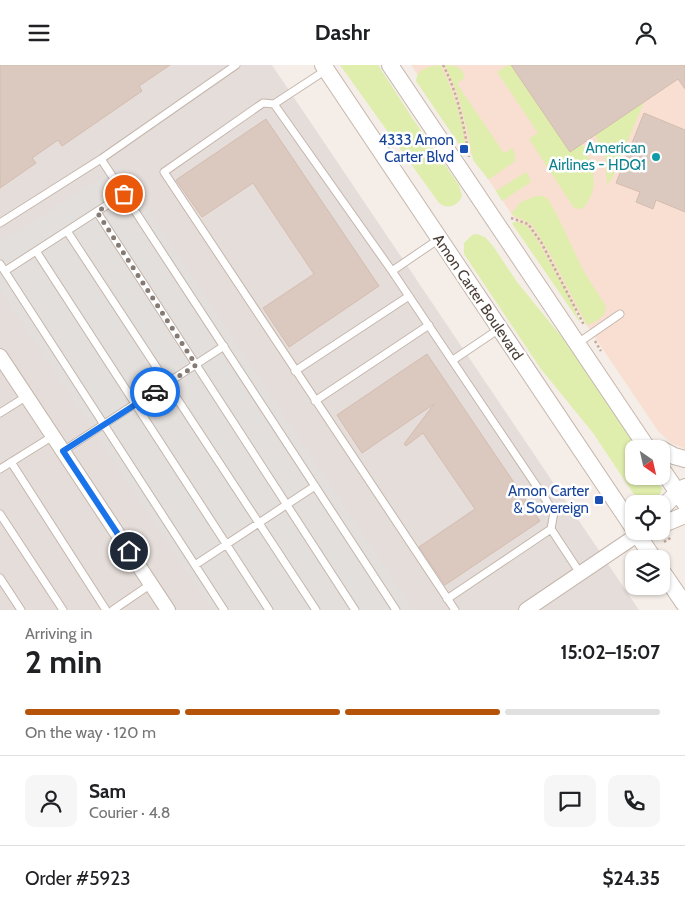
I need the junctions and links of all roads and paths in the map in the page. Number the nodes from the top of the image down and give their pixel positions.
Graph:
1 (236, 65) edge
2 (390, 65) edge
3 (443, 65) edge
4 (324, 67) edge
5 (274, 105) junction
6 (101, 159) junction
7 (470, 159) dead end
8 (124, 194) junction
9 (97, 212) junction
10 (511, 218) dead end
11 (0, 223) edge
12 (67, 231) junction
13 (439, 239) junction
14 (36, 251) junction
15 (0, 264) edge
16 (5, 271) junction
17 (392, 271) junction
18 (409, 296) junction
19 (620, 314) dead end
20 (429, 325) junction
21 (584, 325) dead end
22 (499, 329) junction
23 (595, 341) dead end
24 (578, 343) junction
25 (224, 346) junction
26 (601, 351) dead end
27 (0, 356) edge
28 (453, 360) junction
29 (196, 365) junction
30 (295, 371) junction
31 (166, 384) junction
32 (27, 396) junction
33 (315, 401) junction
34 (135, 405) junction
35 (0, 413) edge
36 (104, 425) junction
37 (634, 427) junction
38 (53, 436) junction
39 (642, 440) edge
40 (650, 440) edge
41 (63, 451) junction
42 (670, 454) edge
43 (685, 459) edge
44 (11, 461) junction
45 (0, 469) edge
46 (670, 479) edge
47 (315, 486) junction
48 (683, 494) edge
49 (670, 503) edge
50 (287, 505) junction
51 (625, 513) edge
52 (0, 514) edge
53 (685, 515) edge
54 (670, 521) edge
55 (258, 523) junction
56 (551, 529) junction
57 (627, 540) edge
58 (226, 545) junction
59 (195, 565) junction
60 (580, 573) junction
61 (0, 578) edge
62 (670, 583) edge
63 (151, 584) junction
64 (447, 599) junction
65 (685, 605) edge
66 (21, 610) edge
67 (62, 610) edge
68 (106, 610) edge
69 (112, 610) edge
70 (168, 610) edge
71 (224, 610) edge
72 (269, 610) edge
73 (316, 610) edge
74 (356, 610) edge
75 (396, 610) edge
76 (455, 610) edge
77 (526, 610) edge

1 - 6 lane
2 - 24 street
3 - 7 path
4 - 5 lane
4 - 13 street, Amon Carter Boulevard
5 - 17 lane
5 - 30 lane
6 - 8 lane
6 - 11 lane
8 - 9 lane
8 - 25 lane
9 - 12 lane
9 - 29 lane
10 - 21 path
12 - 14 lane
12 - 31 lane
13 - 17 lane
13 - 22 street, Amon Carter Boulevard
14 - 16 lane
14 - 34 lane
15 - 16 lane
16 - 36 lane
17 - 18 lane
18 - 20 lane
18 - 30 lane
19 - 24 lane
20 - 28 lane
20 - 33 lane
22 - 28 lane
22 - 51 street, Amon Carter Boulevard
23 - 26 path
24 - 37 street
25 - 29 lane
25 - 47 lane
27 - 32 street
28 - 56 lane
29 - 31 lane
29 - 50 lane
30 - 33 lane
31 - 34 lane
31 - 55 lane
32 - 35 lane
32 - 38 street
33 - 64 lane
34 - 36 lane
34 - 58 lane
36 - 41 lane
36 - 59 lane
37 - 39 street
37 - 40 street
38 - 41 street
38 - 44 lane
41 - 63 street
42 - 43 street
44 - 45 lane
44 - 68 lane
46 - 48 street
47 - 50 lane
47 - 75 lane
48 - 49 street
50 - 55 lane
50 - 74 lane
52 - 67 lane
53 - 54 street
55 - 58 lane
55 - 73 lane
56 - 60 lane
56 - 64 lane
57 - 60 street
58 - 59 lane
58 - 72 lane
59 - 71 lane
60 - 77 street
61 - 66 lane
62 - 65 street
63 - 69 lane
63 - 70 street
64 - 76 lane

